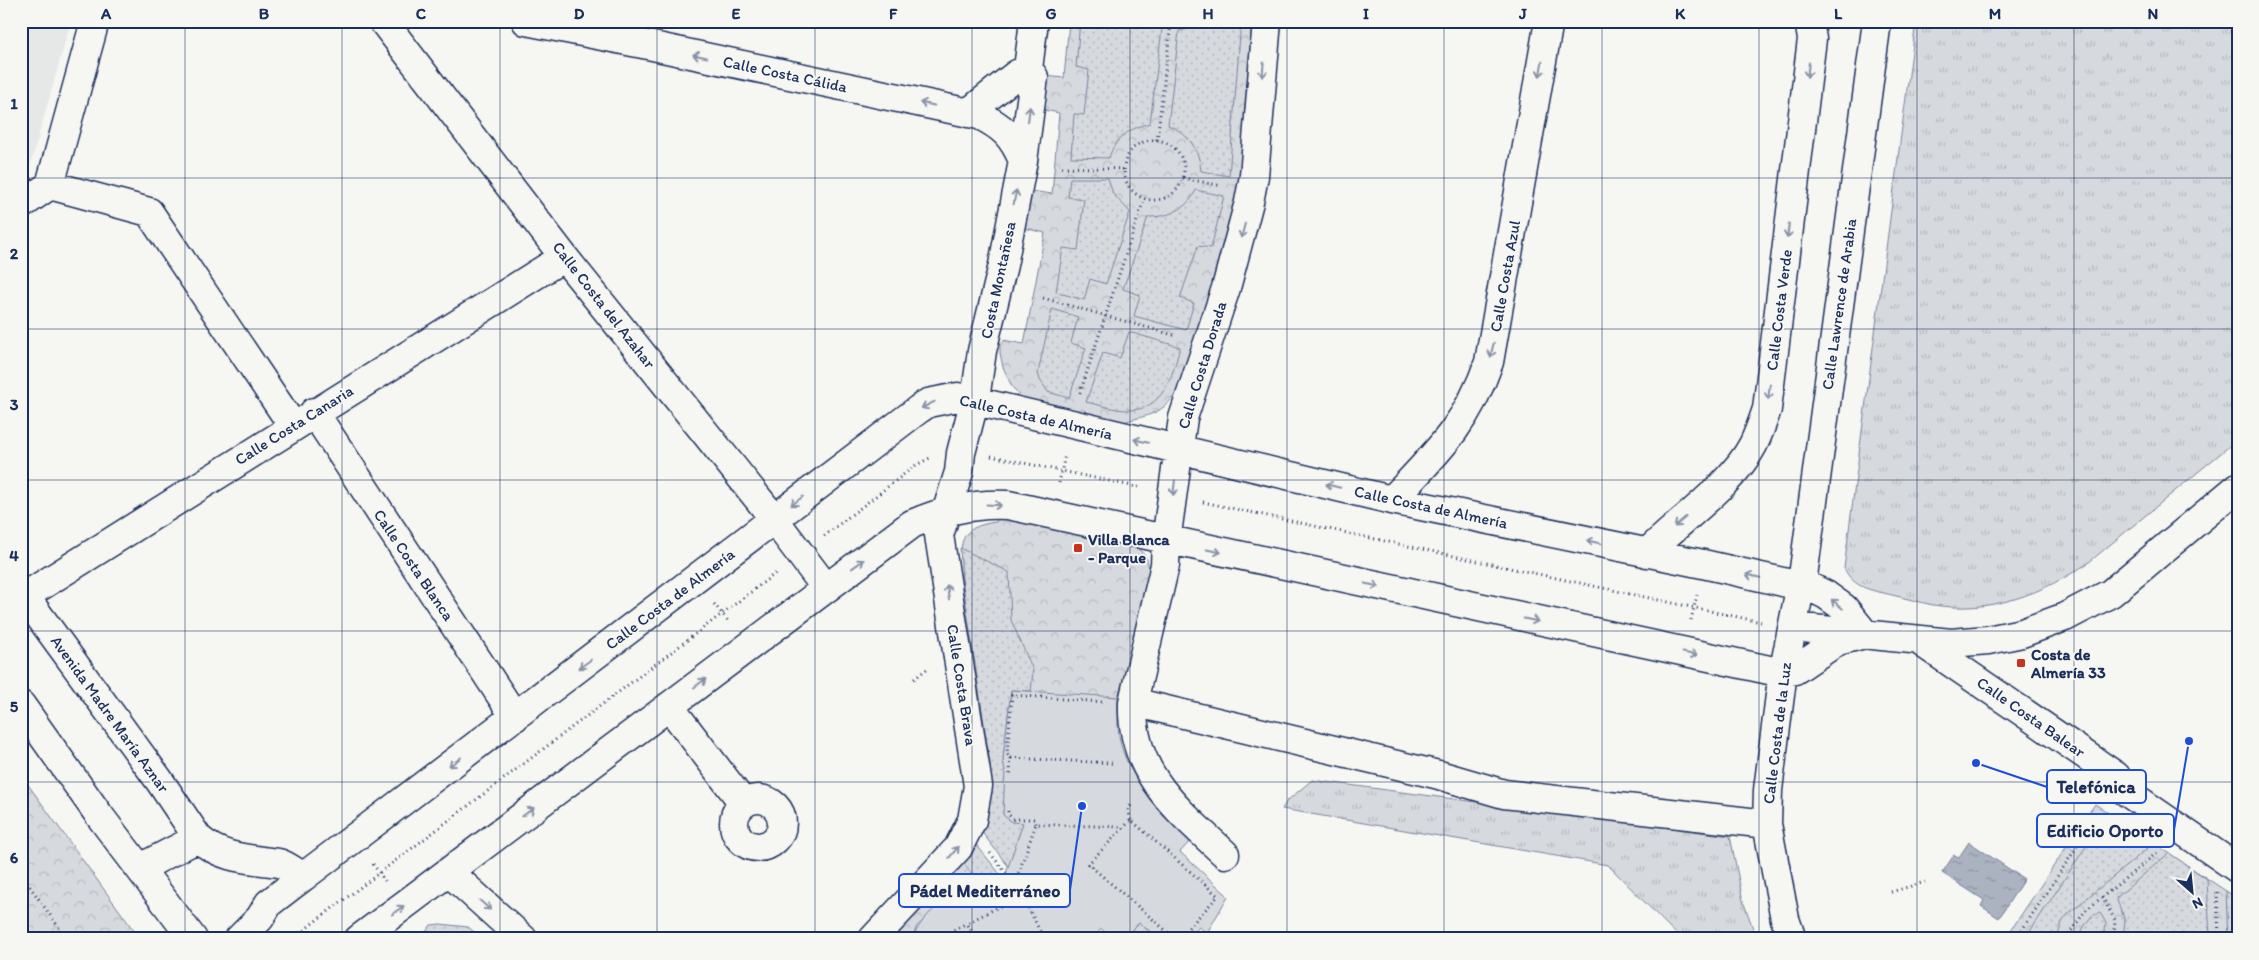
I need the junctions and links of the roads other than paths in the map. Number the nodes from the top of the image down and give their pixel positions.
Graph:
1 (95, 21) edge
2 (383, 21) edge
3 (526, 21) edge
4 (1034, 21) edge
5 (1267, 21) edge
6 (1550, 21) edge
7 (1809, 21) edge
8 (1877, 21) edge
9 (645, 33) edge
10 (1028, 69) junction
11 (968, 113) junction
12 (1023, 161) junction
13 (50, 185) junction
14 (21, 205) edge
15 (564, 256) junction
16 (975, 399) junction
17 (304, 419) junction
18 (1178, 450) junction
19 (2238, 487) edge
20 (1392, 500) junction
21 (946, 510) junction
22 (773, 519) junction
23 (1166, 541) junction
24 (1647, 553) junction
25 (1801, 586) junction
26 (826, 588) junction
27 (23, 594) edge
28 (1793, 627) junction
29 (1864, 634) junction
30 (1915, 639) junction
31 (1783, 673) junction
32 (1133, 702) junction
33 (21, 705) edge
34 (670, 706) junction
35 (515, 717) junction
36 (744, 804) dead end
37 (1767, 824) junction
38 (198, 838) junction
39 (1225, 854) dead end
40 (140, 868) junction
41 (2238, 869) edge
42 (449, 872) junction
43 (303, 877) junction
44 (266, 928) edge
45 (193, 939) edge
46 (239, 939) edge
47 (359, 939) edge
48 (523, 939) edge
49 (873, 939) edge
50 (1792, 939) edge

1 - 13 street
2 - 15 street, Calle Costa del Azahar
3 - 9 street, Calle Costa Cálida
4 - 10 street, Costa Montañesa
5 -> 18 street, Calle Costa Dorada
6 -> 20 street, Calle Costa Azul
7 -> 24 street, Calle Costa Verde
8 - 25 street, Calle Lawrence de Arabia
11 -> 9 street, Calle Costa Cálida
10 - 11 street
12 -> 10 street, Costa Montañesa
11 - 12 street, Calle Costa Cálida
16 -> 12 street, Costa Montañesa
13 - 14 street
13 - 17 street, Calle Costa Blanca
15 - 17 street, Calle Costa Canaria
15 - 22 street, Calle Costa del Azahar
18 -> 16 street, Calle Costa de Almería
16 - 21 street, Calle Costa Brava
16 -> 22 street, Calle Costa de Almería
17 - 27 street, Calle Costa Canaria
17 - 35 street, Calle Costa Blanca
20 -> 18 street, Calle Costa de Almería
18 -> 23 street, Calle Costa Dorada
19 - 30 street
24 -> 20 street, Calle Costa de Almería
21 -> 23 street
26 -> 21 street
49 -> 21 street, Calle Costa Brava
22 - 26 street, Calle Costa del Azahar
22 -> 35 street, Calle Costa de Almería
23 -> 31 street
23 - 32 street, Calle Costa Dorada
25 -> 24 street, Calle Costa de Almería
25 - 28 street, Calle Costa de la Luz
29 -> 25 street, Calle Costa de Almería
34 -> 26 street
27 - 38 street, Avenida Madre María Aznar
28 - 29 street
28 - 31 street, Calle Costa de la Luz
29 - 30 street
29 - 31 street
30 - 41 street, Calle Costa Balear
31 - 37 street, Calle Costa de la Luz
32 - 37 street
32 - 39 street, Calle Costa Dorada
33 - 40 street
34 - 36 street
42 -> 34 street
35 -> 43 street, Calle Costa de Almería
37 - 50 street, Calle Costa de la Luz
38 - 40 street
38 - 43 street
40 - 45 street
47 -> 42 street
42 -> 48 street
43 - 44 street, Calle Costa de Almería
44 - 46 street, Calle Costa de Almería

